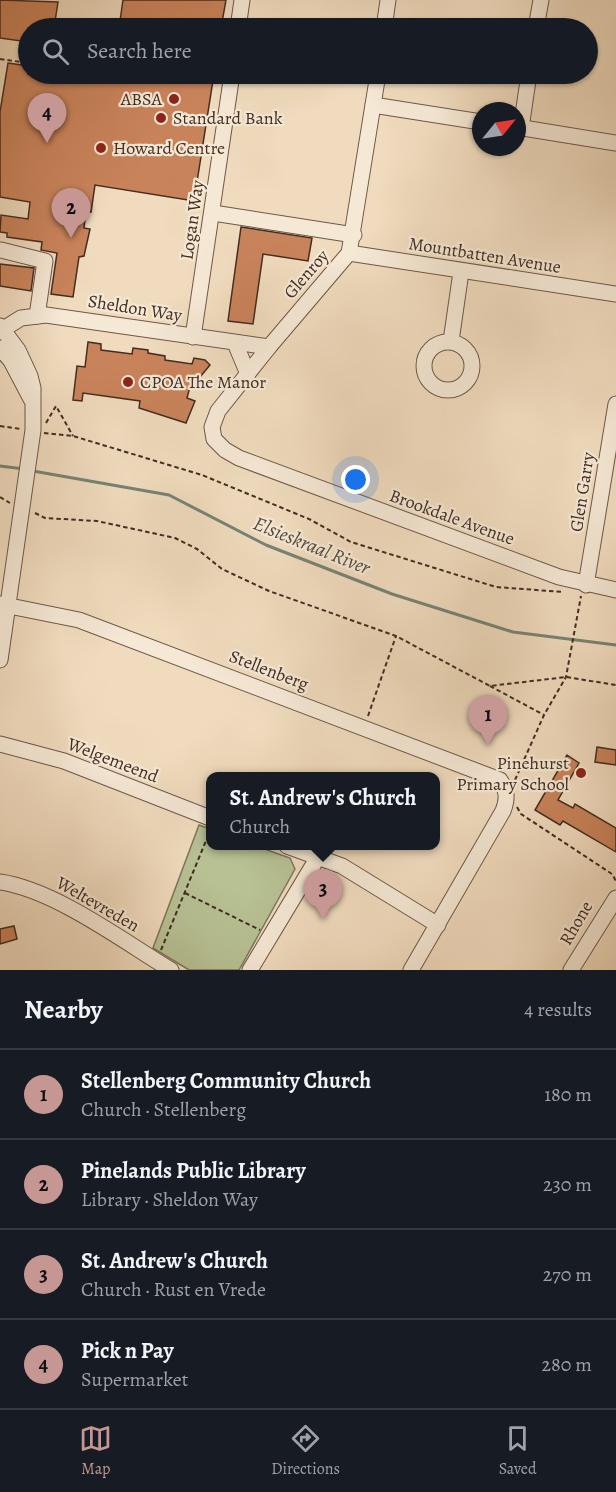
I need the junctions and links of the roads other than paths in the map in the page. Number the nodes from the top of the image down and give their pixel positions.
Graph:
1 (242, 0) edge
2 (388, 0) edge
3 (541, 0) edge
4 (239, 18) edge
5 (385, 18) edge
6 (538, 18) edge
7 (231, 84) edge
8 (376, 84) edge
9 (527, 84) edge
10 (524, 102) edge
11 (373, 105) junction
12 (472, 121) edge
13 (526, 128) edge
14 (616, 143) edge
15 (213, 213) junction
16 (354, 235) junction
17 (1, 250) edge
18 (349, 253) junction
19 (461, 272) junction
20 (616, 294) edge
21 (38, 316) junction
22 (1, 328) edge
23 (193, 337) junction
24 (451, 341) dead end
25 (235, 343) junction
26 (268, 347) junction
27 (0, 348) edge
28 (248, 374) junction
29 (33, 402) junction
30 (616, 404) edge
31 (214, 439) joint
32 (584, 589) junction
33 (616, 590) edge
34 (4, 605) edge
35 (0, 660) edge
36 (0, 744) edge
37 (206, 816) edge
38 (298, 850) edge
39 (318, 857) junction
40 (0, 882) edge
41 (616, 898) edge
42 (438, 925) junction
43 (171, 970) edge
44 (250, 970) edge
45 (411, 970) edge
46 (571, 970) edge

1 - 4 street
2 - 5 street
3 - 6 street
7 - 15 street, Logan Way
8 - 11 street, Glenroy
9 - 10 street
11 - 12 street
11 - 16 street, Glenroy
13 - 14 street
15 - 16 street
15 - 23 street, Logan Way
16 - 18 street, Glenroy
17 - 21 street
18 - 19 street, Mountbatten Avenue
18 - 26 street, Glenroy
19 - 20 street, Mountbatten Avenue
19 - 24 street
21 - 22 street, Sheldon Way
21 - 23 street, Sheldon Way
22 - 29 street
23 - 25 street, Sheldon Way
25 - 26 street, Sheldon Way
25 - 28 street
26 - 28 street, Glenroy
27 - 29 street
28 - 31 street, Glenroy
29 - 34 street
30 - 32 street, Glen Garry
31 - 32 street, Brookdale Avenue
32 - 33 street, Brookdale Avenue
34 - 35 street
34 - 42 street, Stellenberg
36 - 37 street, Welgemeend
38 - 39 street
39 - 42 street
39 - 44 street
40 - 43 street, Weltevreden
41 - 46 street, Rhone
42 - 45 street

